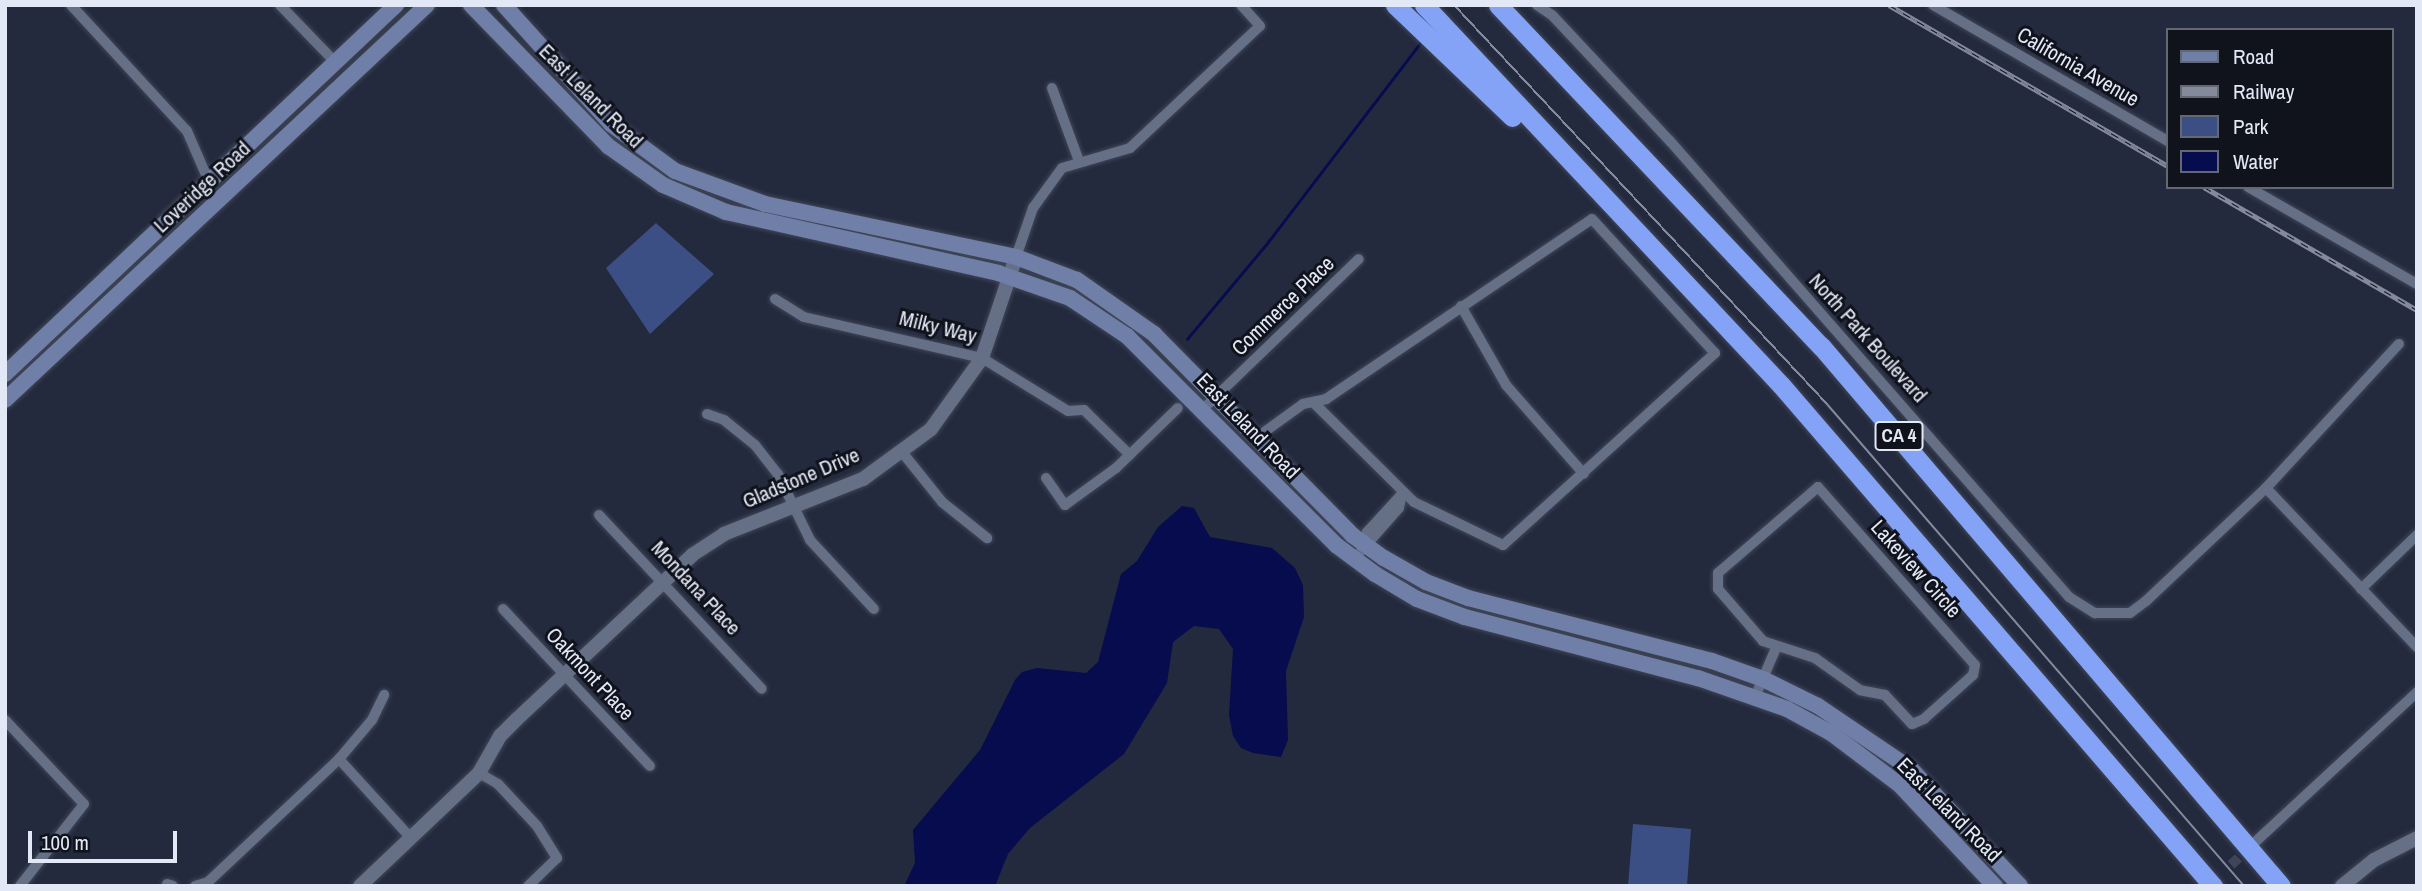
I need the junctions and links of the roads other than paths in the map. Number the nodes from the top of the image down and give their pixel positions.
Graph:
1 (71, 5) edge
2 (280, 5) edge
3 (397, 5) edge
4 (427, 5) edge
5 (471, 5) edge
6 (504, 5) edge
7 (1241, 5) edge
8 (1395, 5) edge
9 (1424, 5) edge
10 (1498, 5) edge
11 (1537, 5) edge
12 (1933, 5) edge
13 (1550, 10) edge
14 (336, 63) junction
15 (1052, 88) dead end
16 (2166, 140) edge
17 (1079, 161) junction
18 (211, 184) junction
19 (2251, 189) edge
20 (1622, 215) junction
21 (1016, 257) junction
22 (1359, 259) dead end
23 (111, 273) junction
24 (1010, 277) junction
25 (2417, 285) edge
26 (119, 293) junction
27 (775, 299) dead end
28 (1461, 306) junction
29 (2399, 344) dead end
30 (982, 358) junction
31 (5, 374) edge
32 (1217, 396) junction
33 (5, 400) edge
34 (1313, 402) junction
35 (1178, 408) dead end
36 (1203, 409) junction
37 (707, 414) dead end
38 (1256, 438) junction
39 (902, 452) junction
40 (1130, 455) junction
41 (1584, 474) junction
42 (1046, 478) dead end
43 (2266, 488) junction
44 (1402, 494) junction
45 (793, 506) junction
46 (600, 515) dead end
47 (2417, 535) edge
48 (987, 538) dead end
49 (1365, 544) junction
50 (1354, 559) junction
51 (665, 582) junction
52 (2361, 589) junction
53 (503, 609) dead end
54 (874, 609) dead end
55 (2417, 647) edge
56 (1776, 648) junction
57 (564, 674) junction
58 (1763, 679) junction
59 (762, 689) dead end
60 (2417, 692) edge
61 (384, 695) dead end
62 (1755, 697) junction
63 (5, 720) edge
64 (339, 759) junction
65 (650, 766) dead end
66 (479, 774) junction
67 (410, 837) junction
68 (2417, 838) edge
69 (2253, 844) tunnel mouth
70 (20, 886) edge
71 (195, 886) edge
72 (360, 886) edge
73 (528, 886) edge
74 (1995, 886) edge
75 (2020, 886) edge
76 (2213, 886) edge
77 (2281, 886) edge
78 (2342, 886) edge

1 - 18 street
2 - 14 street
3 - 14 main road, Loveridge Road
4 - 26 main road, Loveridge Road
5 - 24 main road, East Leland Road
6 - 21 main road, East Leland Road
7 - 17 street, Gladstone Drive
8 - 20 highway
9 - 20 highway, CA 4
10 - 77 highway, CA 4
11 - 13 street, North Park Boulevard
12 - 16 street, California Avenue
13 - 43 street, North Park Boulevard
14 - 18 main road, Loveridge Road
15 - 17 street
17 - 21 street, Gladstone Drive
18 - 23 main road, Loveridge Road
19 - 25 street
20 - 76 highway, CA 4
21 - 24 street, Gladstone Drive
21 - 32 main road, East Leland Road
22 - 32 street, Commerce Place
23 - 26 main road
23 - 31 main road, Loveridge Road
24 - 30 street, Gladstone Drive
24 - 36 main road, East Leland Road
26 - 33 main road, Loveridge Road
27 - 30 street, Milky Way
28 - 34 street
28 - 41 street
28 - 41 street
29 - 43 street, North Park Boulevard
30 - 39 street, Gladstone Drive
30 - 40 street, Milky Way
32 - 36 street, Commerce Place
32 - 38 main road, East Leland Road
34 - 38 street
34 - 44 street
35 - 40 street
36 - 50 main road, East Leland Road
37 - 45 street
38 - 49 main road, East Leland Road
39 - 45 street, Gladstone Drive
39 - 48 street
40 - 42 street
41 - 44 street
43 - 52 street
44 - 49 street
45 - 51 street, Gladstone Drive
45 - 54 street
46 - 51 street, Mondana Place
47 - 52 street
49 - 50 street
49 - 58 main road, East Leland Road
50 - 62 main road, East Leland Road
51 - 57 street, Gladstone Drive
51 - 59 street, Mondana Place
52 - 55 street
53 - 57 street, Oakmont Place
56 - 56 street, Lakeview Circle
56 - 58 street
57 - 65 street, Oakmont Place
57 - 66 street, Gladstone Drive
58 - 62 street
58 - 75 main road, East Leland Road
60 - 69 street
61 - 64 street
62 - 74 main road, East Leland Road
63 - 70 street
64 - 67 street
64 - 71 street
66 - 67 street, Gladstone Drive
66 - 73 street
67 - 72 street, Gladstone Drive
68 - 78 street

